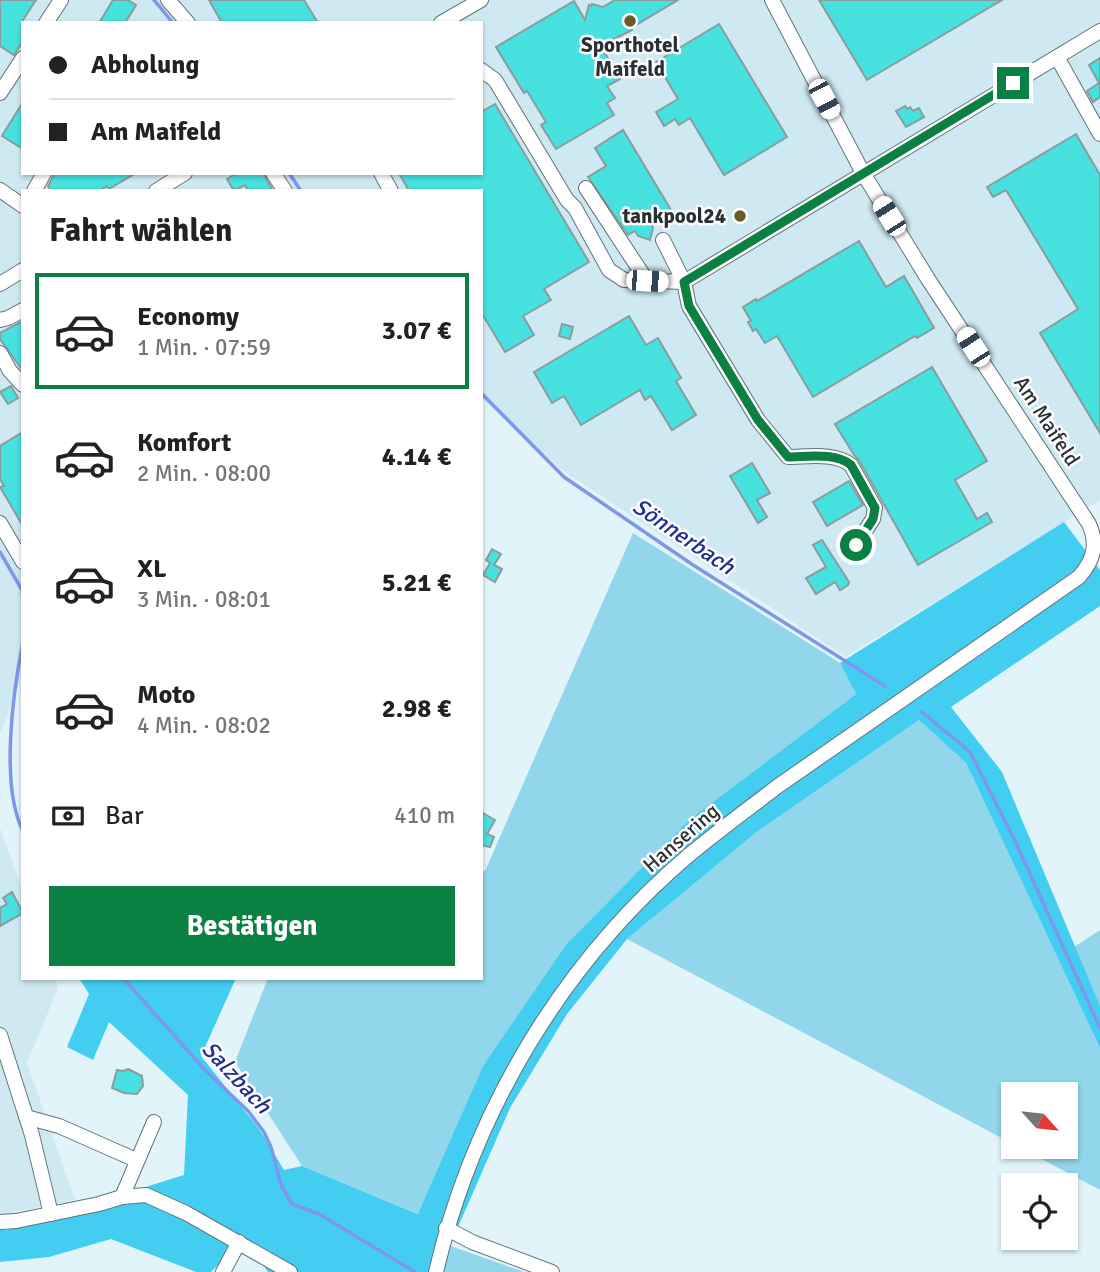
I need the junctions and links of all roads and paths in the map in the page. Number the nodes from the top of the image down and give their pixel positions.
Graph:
1 (61, 0) edge
2 (168, 0) edge
3 (481, 0) edge
4 (772, 0) edge
5 (47, 21) edge
6 (186, 21) edge
7 (444, 21) edge
8 (1100, 31) edge
9 (1057, 57) junction
10 (21, 61) edge
11 (483, 71) edge
12 (0, 93) edge
13 (1098, 126) edge
14 (863, 173) junction
15 (177, 175) edge
16 (586, 188) dead end
17 (159, 189) edge
18 (0, 190) edge
19 (21, 205) edge
20 (663, 240) dead end
21 (21, 271) edge
22 (647, 281) junction
23 (684, 282) junction
24 (0, 284) edge
25 (21, 311) edge
26 (0, 320) edge
27 (0, 353) edge
28 (21, 383) edge
29 (0, 523) edge
30 (856, 545) dead end
31 (1097, 556) edge
32 (21, 559) edge
33 (0, 1035) edge
34 (26, 1117) junction
35 (153, 1122) dead end
36 (136, 1160) junction
37 (122, 1197) junction
38 (51, 1214) junction
39 (0, 1222) edge
40 (446, 1228) junction
41 (239, 1242) junction
42 (223, 1272) edge
43 (290, 1272) edge
44 (436, 1272) edge
45 (552, 1272) edge

1 - 5 street
2 - 6 street
3 - 7 street
4 - 14 street, Am Maifeld
8 - 9 street
9 - 13 street
9 - 14 street
10 - 12 street
11 - 22 street
14 - 23 street
14 - 31 street, Am Maifeld
15 - 17 street
16 - 22 street
18 - 19 street
20 - 23 street
21 - 24 street
22 - 23 street
23 - 30 street
25 - 26 street
27 - 28 street
29 - 32 street
31 - 40 street, Hansering
33 - 34 street
34 - 36 street
34 - 38 street
35 - 36 street
36 - 37 street
37 - 38 street
37 - 41 street
38 - 39 street
40 - 44 street, Hansering
40 - 45 street
41 - 42 street
41 - 43 street

